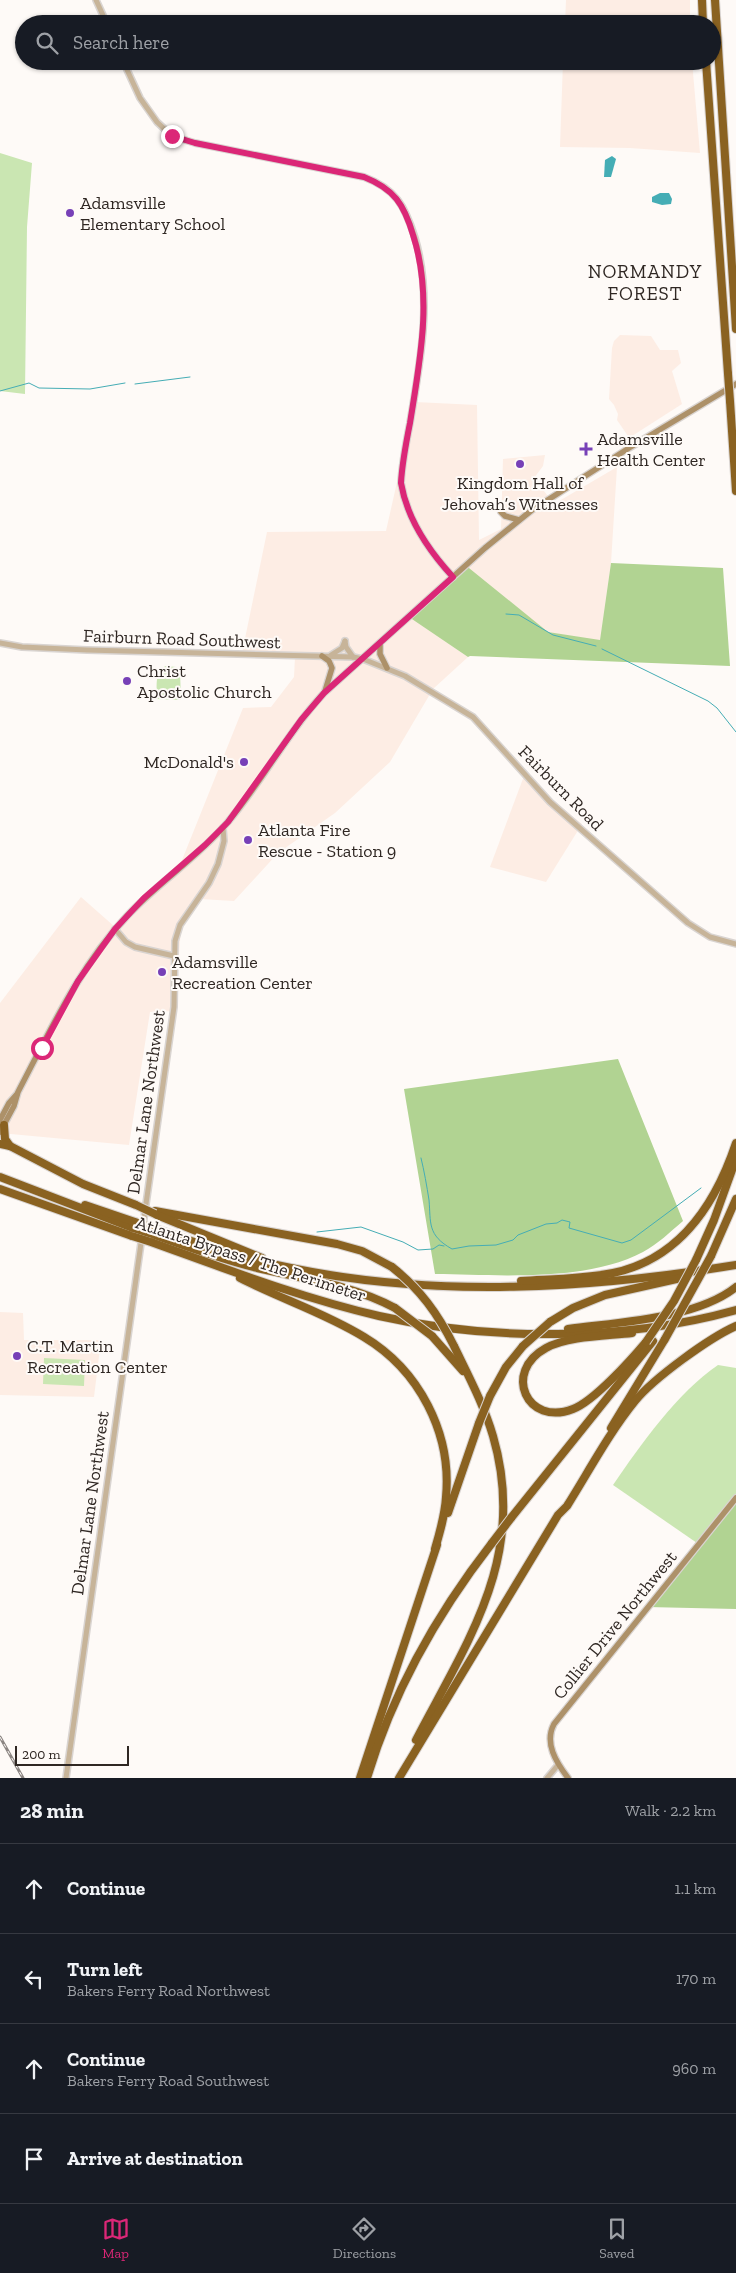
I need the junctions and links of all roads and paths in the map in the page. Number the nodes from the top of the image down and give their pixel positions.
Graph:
1 (96, 0) edge
2 (702, 0) edge
3 (715, 0) edge
4 (102, 15) edge
5 (703, 15) edge
6 (716, 15) edge
7 (128, 70) edge
8 (707, 70) edge
9 (719, 70) edge
10 (736, 329) edge
11 (736, 384) edge
12 (736, 491) edge
13 (501, 512) dead end
14 (519, 520) junction
15 (453, 577) junction
16 (0, 643) edge
17 (380, 644) junction
18 (325, 656) junction
19 (353, 657) junction
20 (363, 659) junction
21 (387, 668) junction
22 (324, 693) junction
23 (223, 828) junction
24 (115, 929) junction
25 (736, 944) edge
26 (174, 956) junction
27 (1, 1126) edge
28 (736, 1143) edge
29 (0, 1144) edge
30 (10, 1146) junction
31 (736, 1160) edge
32 (736, 1174) edge
33 (0, 1176) edge
34 (0, 1189) edge
35 (736, 1199) edge
36 (155, 1212) junction
37 (133, 1229) junction
38 (152, 1235) junction
39 (699, 1259) junction
40 (212, 1264) junction
41 (736, 1265) edge
42 (292, 1268) junction
43 (692, 1272) junction
44 (457, 1285) junction
45 (736, 1287) edge
46 (736, 1310) edge
47 (678, 1323) junction
48 (736, 1326) edge
49 (532, 1333) junction
50 (649, 1342) junction
51 (476, 1392) junction
52 (736, 1498) edge
53 (558, 1515) junction
54 (436, 1549) junction
55 (558, 1765) junction
56 (66, 1778) edge
57 (360, 1778) edge
58 (366, 1778) edge
59 (398, 1778) edge
60 (547, 1778) edge
61 (568, 1778) edge

1 - 4 street
2 - 5 highway
3 - 6 highway
7 - 15 street
8 - 12 highway, bridge
9 - 10 highway
11 - 14 main road
13 - 14 main road
14 - 15 main road
15 - 17 main road
16 - 18 street, Fairburn Road Southwest
17 - 20 main road
17 - 21 main road
18 - 19 street, Fairburn Road Southwest
18 - 19 street
18 - 22 main road
19 - 20 street, Fairburn Road Southwest
20 - 21 street, Fairburn Road
20 - 22 main road
21 - 25 street, Fairburn Road
22 - 23 main road
23 - 24 main road
23 - 26 street, Delmar Lane Northwest
24 - 26 street
24 - 27 main road
26 - 56 street, Delmar Lane Northwest
27 - 30 highway
28 - 44 highway
29 - 30 highway
30 - 36 highway, bridge
31 - 39 highway
32 - 39 highway
33 - 37 highway, Atlanta Bypass / The Perimeter
34 - 37 highway, Atlanta Bypass / The Perimeter
35 - 53 highway, bridge
36 - 42 highway
36 - 51 highway, bridge
37 - 38 highway, Atlanta Bypass / The Perimeter, bridge
37 - 38 highway, Atlanta Bypass / The Perimeter, bridge
38 - 40 highway, Atlanta Bypass / The Perimeter
38 - 42 highway, Atlanta Bypass / The Perimeter
38 - 51 highway, bridge
39 - 50 highway
40 - 49 highway, Atlanta Bypass / The Perimeter
40 - 54 highway
41 - 43 highway, Atlanta Bypass / The Perimeter
42 - 44 highway, Atlanta Bypass / The Perimeter
43 - 44 highway, Atlanta Bypass / The Perimeter
43 - 54 highway, bridge
45 - 49 highway
46 - 47 highway, Atlanta Bypass / The Perimeter
47 - 49 highway, Atlanta Bypass / The Perimeter
47 - 50 highway
48 - 53 highway
50 - 58 highway, bridge
51 - 59 highway
52 - 55 main road, Collier Drive Northwest
53 - 59 highway
54 - 57 highway
55 - 60 street
55 - 61 main road, Collier Drive Northwest

